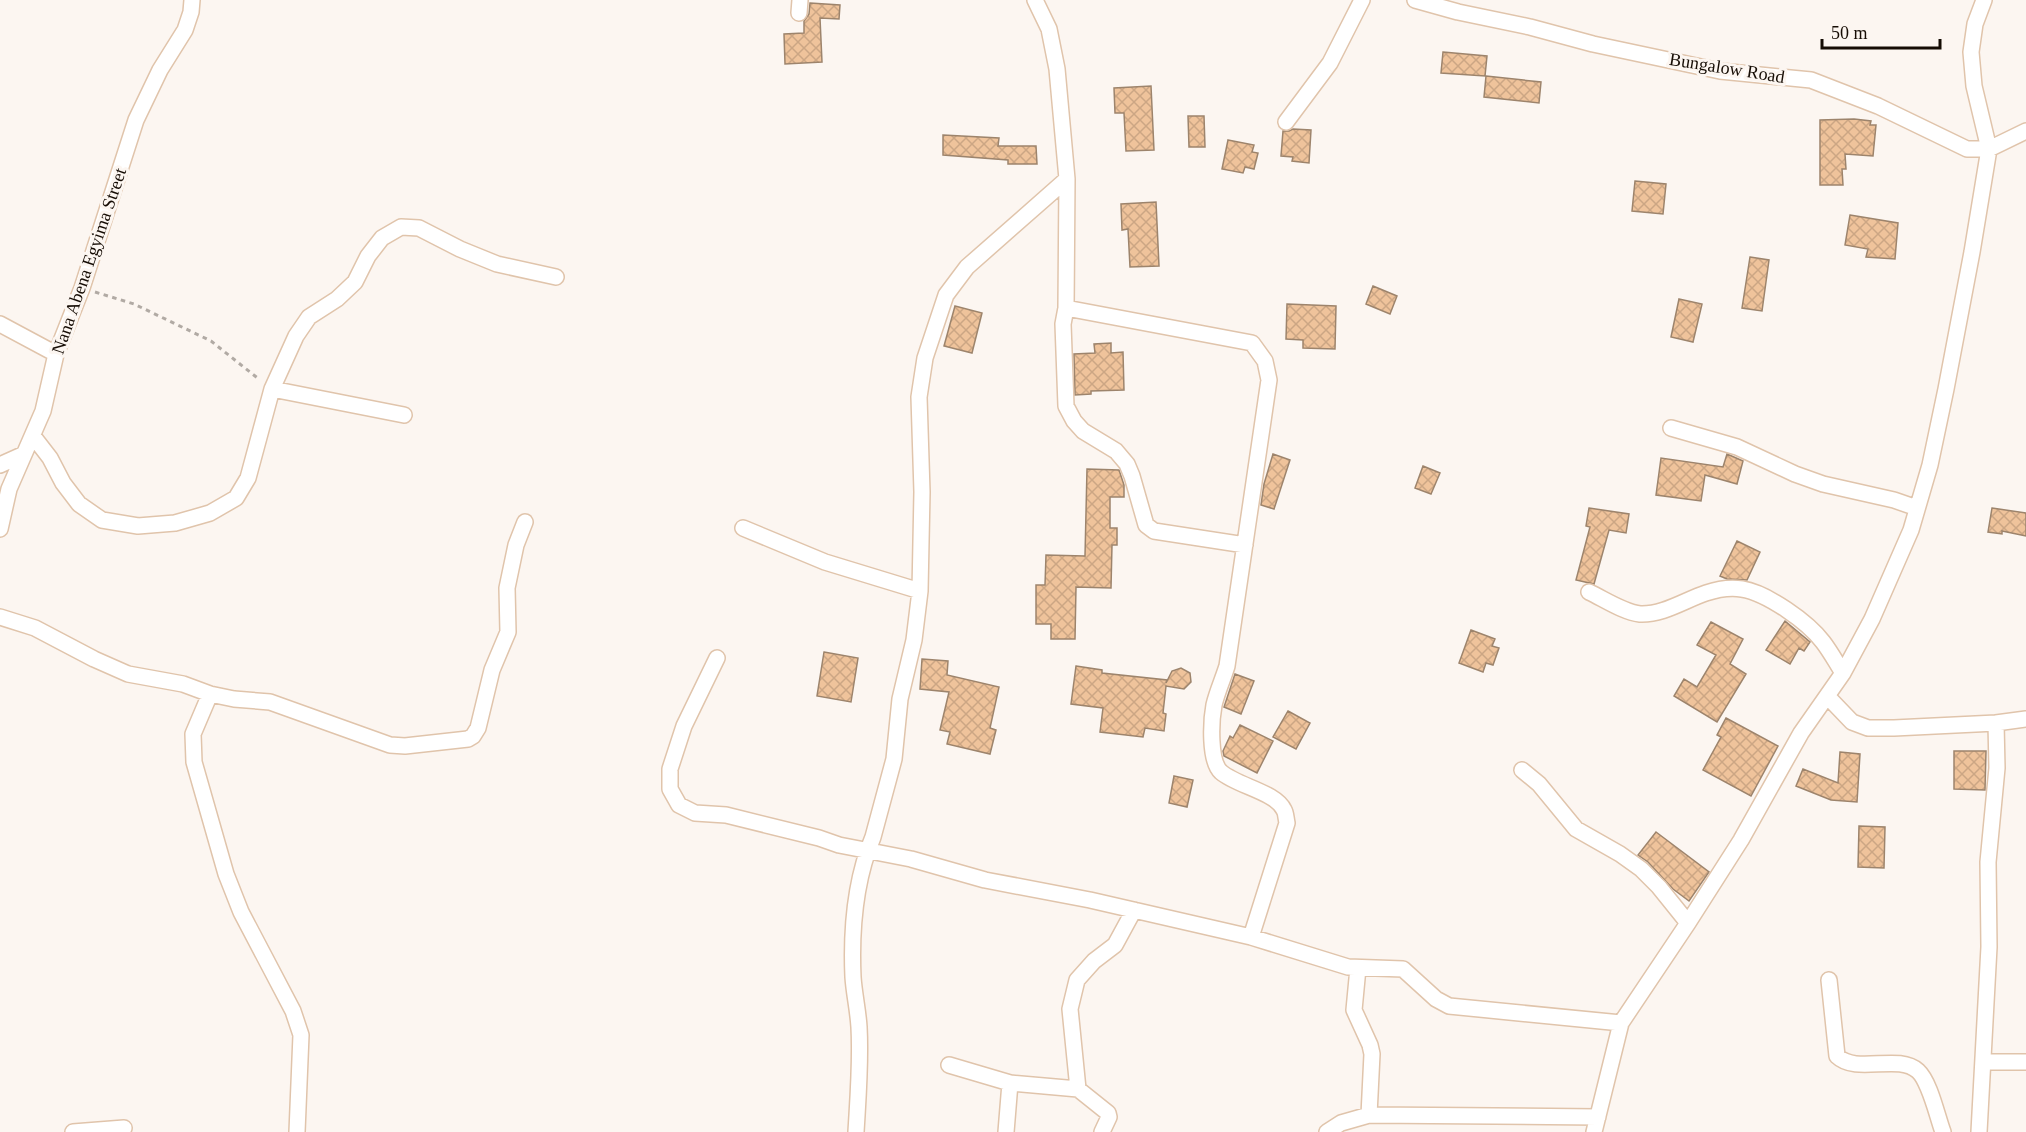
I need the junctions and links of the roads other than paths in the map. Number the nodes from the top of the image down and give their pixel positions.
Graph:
1 (192, 0) edge
2 (1035, 0) edge
3 (1362, 0) edge
4 (1415, 0) edge
5 (1984, 0) edge
6 (1286, 122) dead end
7 (2026, 131) edge
8 (1989, 149) junction
9 (1067, 179) junction
10 (556, 277) dead end
11 (1066, 308) junction
12 (0, 324) edge
13 (56, 354) junction
14 (272, 389) junction
15 (404, 415) dead end
16 (1671, 428) dead end
17 (33, 436) junction
18 (22, 455) junction
19 (0, 465) edge
20 (1917, 508) junction
21 (525, 522) dead end
22 (743, 528) dead end
23 (0, 529) edge
24 (1245, 545) junction
25 (920, 591) junction
26 (1589, 592) dead end
27 (0, 617) edge
28 (717, 658) dead end
29 (1843, 673) junction
30 (210, 694) junction
31 (1827, 696) junction
32 (2026, 719) edge
33 (1996, 723) junction
34 (1522, 770) dead end
35 (868, 849) junction
36 (1134, 910) junction
37 (1688, 923) junction
38 (1251, 937) junction
39 (1358, 968) junction
40 (1829, 980) dead end
41 (1621, 1023) junction
42 (1984, 1062) junction
43 (2026, 1062) edge
44 (950, 1065) dead end
45 (1010, 1083) junction
46 (1078, 1089) junction
47 (1369, 1115) junction
48 (1596, 1125) edge
49 (124, 1128) dead end
50 (73, 1132) edge
51 (297, 1132) edge
52 (856, 1132) edge
53 (1006, 1132) edge
54 (1102, 1132) edge
55 (1327, 1132) edge
56 (1942, 1132) edge
57 (1979, 1132) edge

1 - 13 street, Nana Abena Egyima Street
2 - 9 street
3 - 6 street
4 - 8 street, Bungalow Road
5 - 8 street
7 - 8 street
8 - 20 street
9 - 11 street
9 - 25 street
10 - 14 street
11 - 24 street
11 - 24 street
12 - 13 street
13 - 17 street, Nana Abena Egyima Street
14 - 15 street
14 - 17 street
16 - 20 street
17 - 18 street, Nana Abena Egyima Street
18 - 19 street
18 - 23 street, Nana Abena Egyima Street
20 - 29 street
21 - 30 street
22 - 25 street
24 - 38 street
25 - 35 street
26 - 29 street
27 - 30 street
28 - 35 street
29 - 31 street
30 - 51 street
31 - 33 street
31 - 37 street
32 - 33 street
33 - 42 street
34 - 37 street
35 - 36 street
35 - 52 street
36 - 38 street
36 - 46 street
37 - 41 street
38 - 39 street
39 - 41 street
39 - 47 street
40 - 56 street
41 - 48 street
42 - 43 street
42 - 57 street
44 - 45 street
45 - 46 street
45 - 53 street
46 - 54 street
47 - 48 street
47 - 55 street
49 - 50 street

